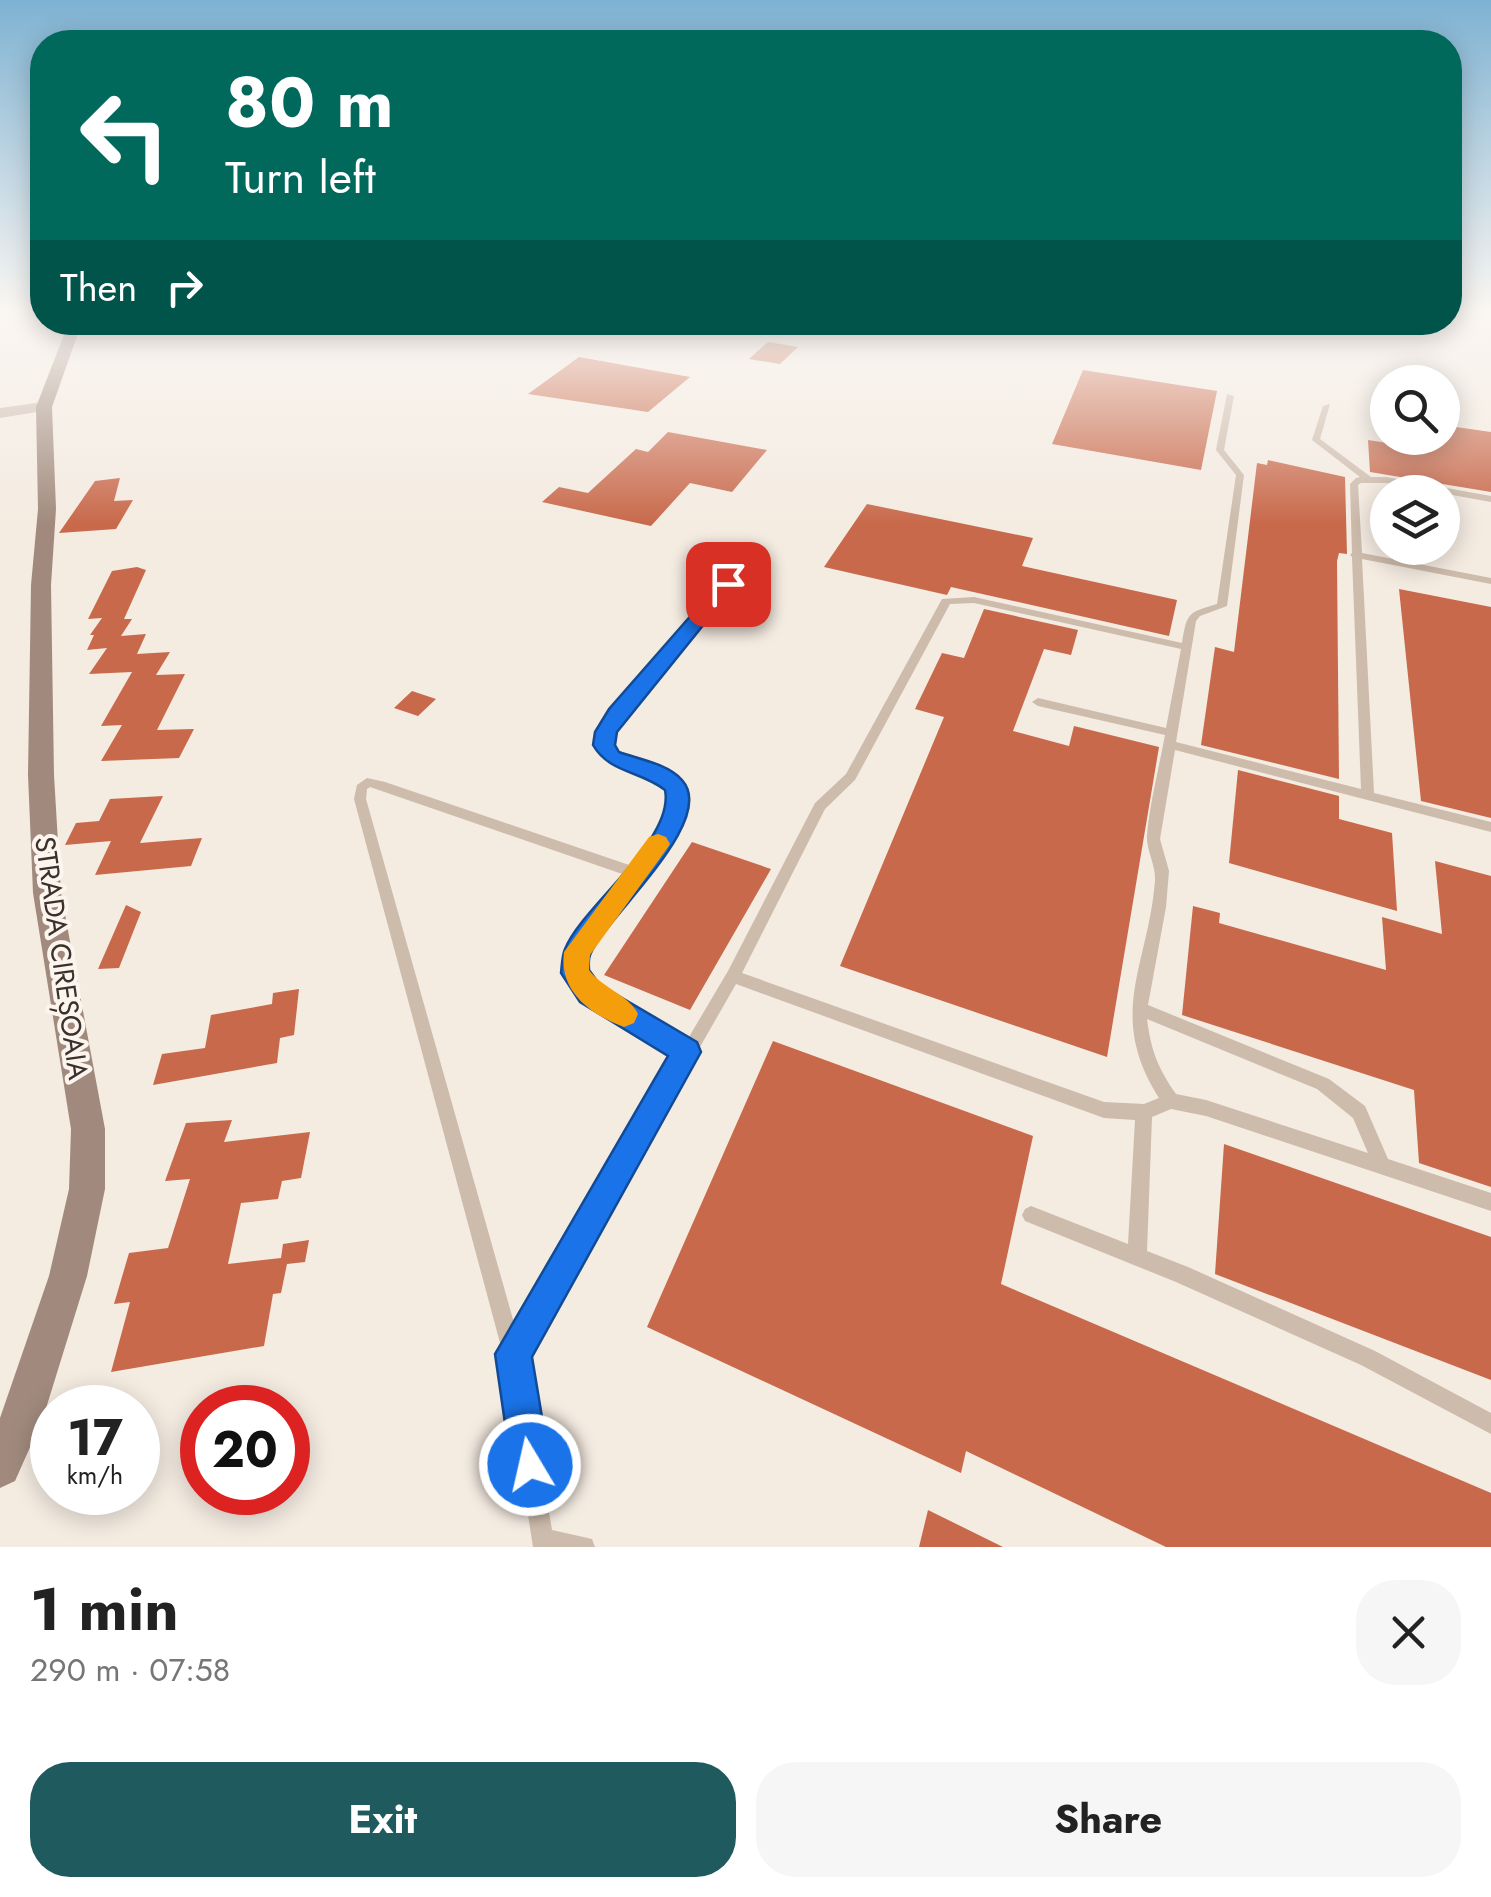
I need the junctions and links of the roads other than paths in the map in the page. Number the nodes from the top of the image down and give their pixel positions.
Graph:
1 (54, 380) edge
2 (1230, 396) dead end
3 (1327, 406) dead end
4 (44, 407) junction
5 (0, 413) edge
6 (1368, 479) junction
7 (1491, 499) edge
8 (1355, 555) junction
9 (750, 558) dead end
10 (1491, 581) edge
11 (1187, 647) junction
12 (1038, 702) dead end
13 (1172, 739) junction
14 (1368, 794) junction
15 (1491, 827) edge
16 (638, 874) junction
17 (733, 976) junction
18 (1138, 1008) junction
19 (687, 1052) junction
20 (1171, 1101) junction
21 (1144, 1112) junction
22 (1381, 1163) junction
23 (1491, 1202) edge
24 (1032, 1215) dead end
25 (1137, 1256) junction
26 (513, 1354) junction
27 (1491, 1424) edge
28 (0, 1466) edge
29 (543, 1543) edge
30 (584, 1547) edge

1 - 4 street, STRADA CIREȘOAIA
2 - 11 lane
3 - 6 lane
4 - 5 street
4 - 28 street, STRADA CIREȘOAIA
6 - 7 lane
6 - 8 lane
8 - 10 lane
8 - 14 lane
9 - 16 lane
11 - 13 lane
11 - 17 lane
12 - 13 lane
13 - 14 lane
13 - 18 lane
14 - 15 lane
16 - 19 lane
16 - 26 lane
17 - 19 lane
17 - 21 lane
18 - 20 lane
18 - 22 lane
19 - 26 lane
20 - 21 lane
20 - 22 lane
21 - 25 lane
22 - 23 lane
24 - 25 lane
25 - 27 lane
26 - 29 lane
29 - 30 lane

